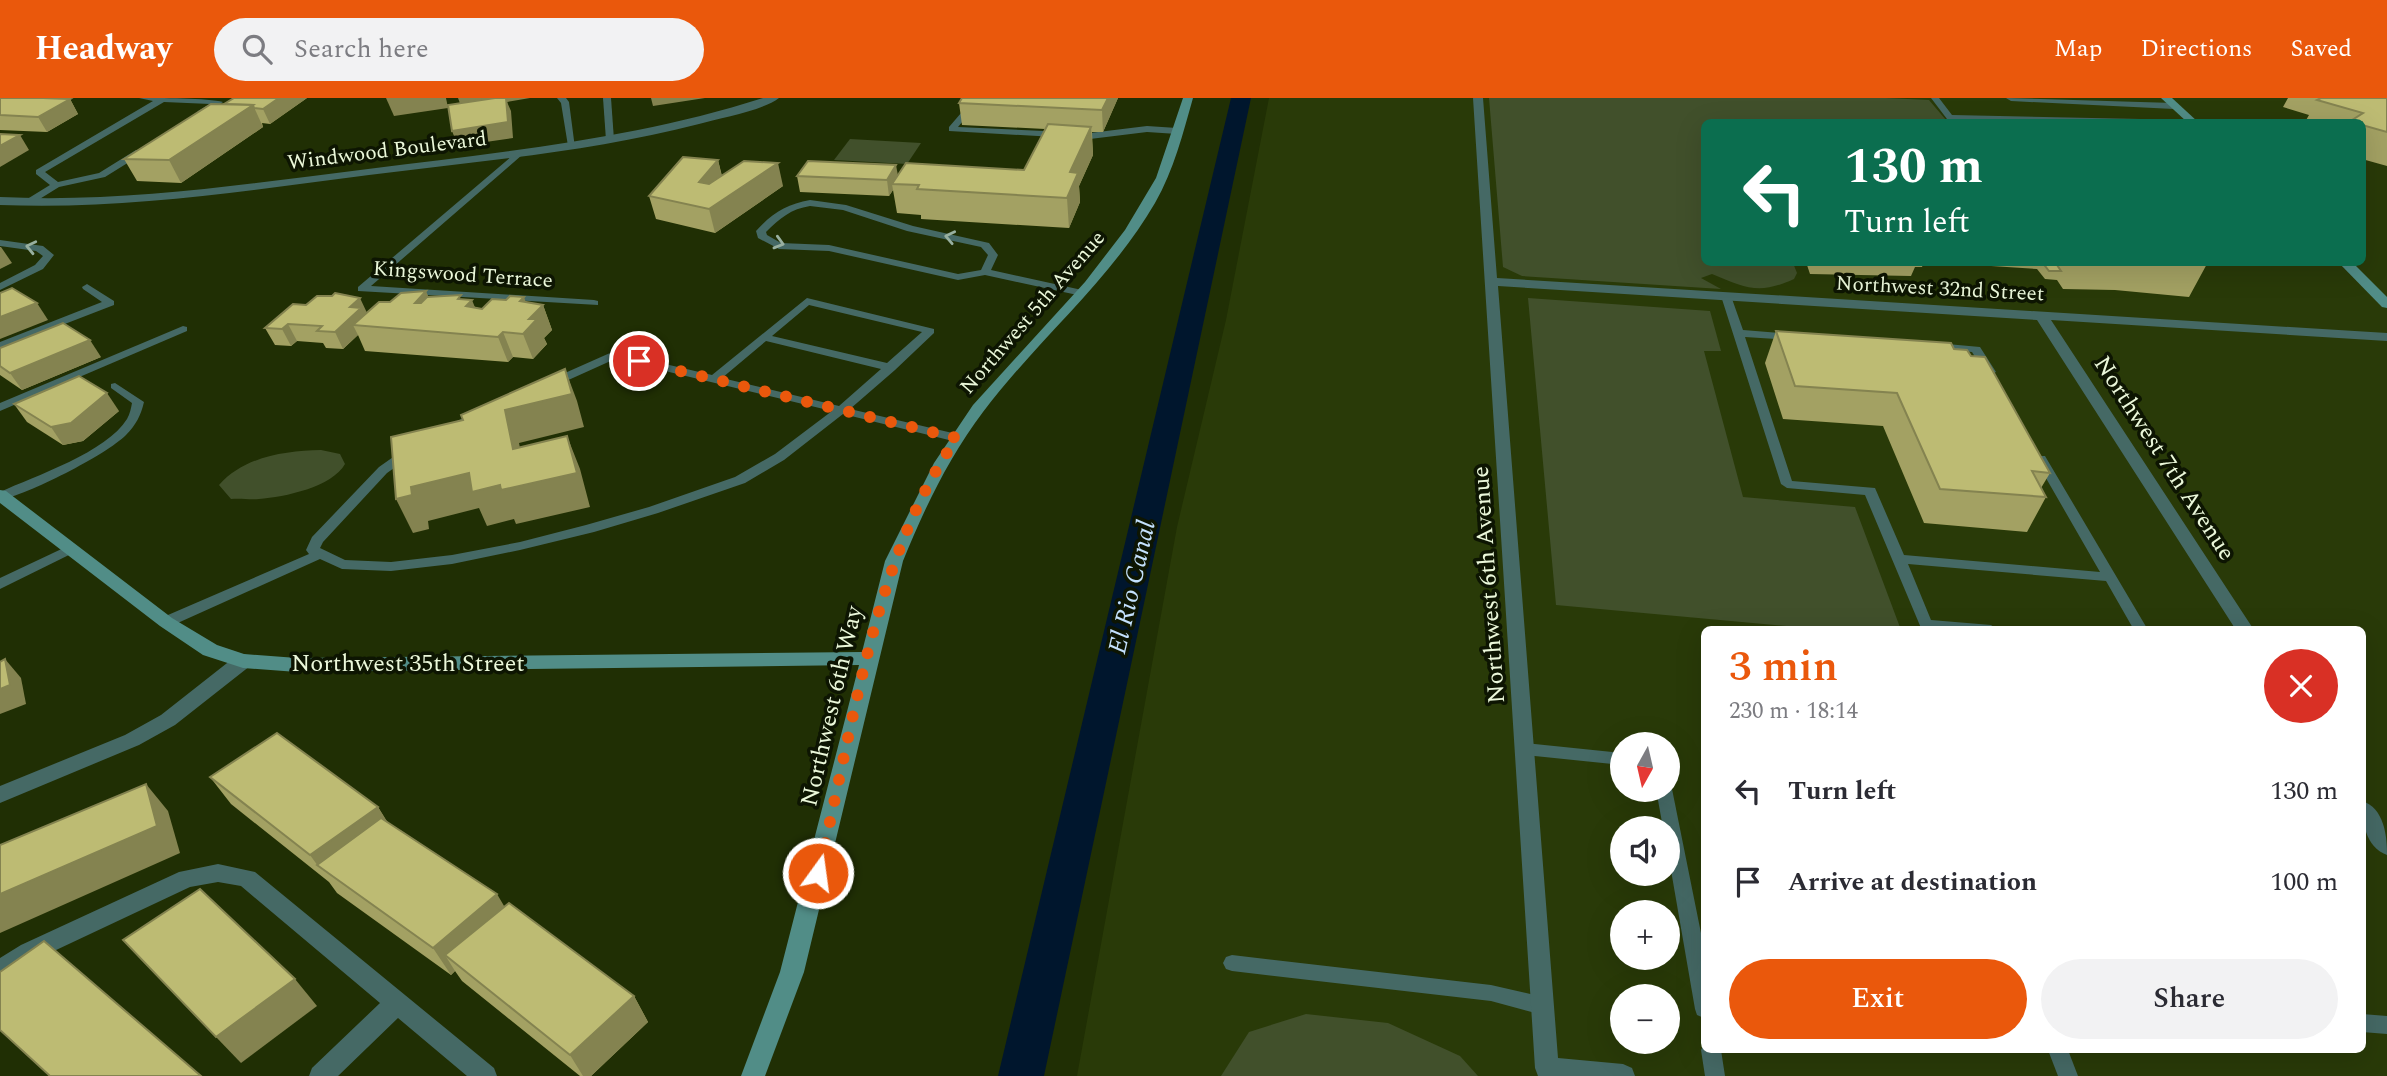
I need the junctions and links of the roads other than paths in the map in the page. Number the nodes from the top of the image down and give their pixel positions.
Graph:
1 (143, 98) edge
2 (561, 98) edge
3 (607, 98) edge
4 (774, 98) edge
5 (978, 98) edge
6 (1188, 98) edge
7 (1478, 98) edge
8 (1935, 98) edge
9 (2011, 98) edge
10 (162, 99) edge
11 (2122, 102) junction
12 (2170, 102) edge
13 (195, 117) edge
14 (2027, 119) edge
15 (2140, 119) edge
16 (2190, 119) edge
17 (1177, 131) junction
18 (610, 140) junction
19 (149, 146) edge
20 (572, 146) junction
21 (519, 153) junction
22 (56, 185) junction
23 (0, 201) edge
24 (27, 203) junction
25 (0, 243) edge
26 (2348, 266) edge
27 (985, 272) junction
28 (1491, 282) junction
29 (0, 287) edge
30 (86, 287) dead end
31 (1083, 293) junction
32 (1726, 296) junction
33 (594, 303) dead end
34 (2387, 304) edge
35 (2041, 315) junction
36 (183, 329) dead end
37 (1738, 333) junction
38 (764, 337) junction
39 (2387, 337) edge
40 (1804, 338) edge
41 (1923, 345) edge
42 (0, 346) edge
43 (891, 368) junction
44 (714, 379) junction
45 (1997, 385) edge
46 (115, 386) dead end
47 (0, 407) edge
48 (841, 410) junction
49 (957, 438) junction
50 (2032, 445) edge
51 (1, 495) edge
52 (70, 549) junction
53 (318, 555) junction
54 (1898, 559) junction
55 (2109, 577) junction
56 (0, 584) edge
57 (166, 622) junction
58 (1948, 626) edge
59 (2139, 626) edge
60 (2242, 626) edge
61 (868, 658) junction
62 (243, 660) junction
63 (1525, 749) junction
64 (1610, 758) edge
65 (0, 795) edge
66 (1667, 802) edge
67 (2366, 815) edge
68 (2387, 846) edge
69 (1700, 956) edge
70 (1232, 963) dead end
71 (0, 970) edge
72 (398, 1002) junction
73 (1543, 1006) junction
74 (2366, 1023) edge
75 (2387, 1025) edge
76 (1711, 1053) edge
77 (2059, 1053) edge
78 (321, 1076) edge
79 (485, 1076) edge
80 (753, 1076) edge
81 (1616, 1076) edge
82 (1715, 1076) edge
83 (2068, 1076) edge

1 - 10 lane
2 - 20 lane
3 - 18 lane
4 - 18 street, Windwood Boulevard
5 - 17 lane
6 - 17 street, Northwest 5th Avenue
7 - 28 street, Northwest 6th Avenue
8 - 14 lane
9 - 11 street
10 - 13 lane
10 - 22 lane
11 - 12 street
11 - 15 lane
12 - 16 street
17 - 31 street, Northwest 5th Avenue
18 - 20 street, Windwood Boulevard
19 - 22 lane
20 - 21 street, Windwood Boulevard
21 - 24 street, Windwood Boulevard
21 - 33 lane, Kingswood Terrace
22 - 24 lane
23 - 24 street, Windwood Boulevard
29 -> 25 lane
26 - 34 street
27 -> 27 lane
27 - 31 lane
28 - 32 street, Northwest 32nd Street
28 - 63 street, Northwest 6th Avenue
30 - 42 lane
31 - 49 street, Northwest 5th Avenue
32 - 35 street, Northwest 32nd Street
32 - 37 lane
35 - 39 street, Northwest 32nd Street
35 - 60 street, Northwest 7th Avenue
36 - 47 lane
37 - 40 lane
37 - 54 lane
38 - 43 lane
38 - 43 lane
38 - 44 lane
41 - 45 lane
43 - 48 lane
44 - 48 lane
44 - 53 lane
46 - 51 lane
48 - 49 lane
48 - 53 lane
49 - 61 street, Northwest 6th Way
50 - 55 lane
51 - 52 street, Northwest 35th Street
52 - 56 lane
52 - 57 street, Northwest 35th Street
53 - 57 lane
54 - 55 lane
54 - 58 lane
55 - 59 lane
57 - 62 street, Northwest 35th Street
61 - 62 street, Northwest 35th Street
61 - 80 street, Northwest 6th Way
62 - 65 street
63 - 64 lane
63 - 73 street, Northwest 6th Avenue
66 - 69 lane
67 - 68 street
70 - 73 lane
71 - 72 street
72 - 78 street
72 - 79 street
73 - 81 street, Northwest 6th Avenue
74 - 75 lane
76 - 82 lane
77 - 83 lane

